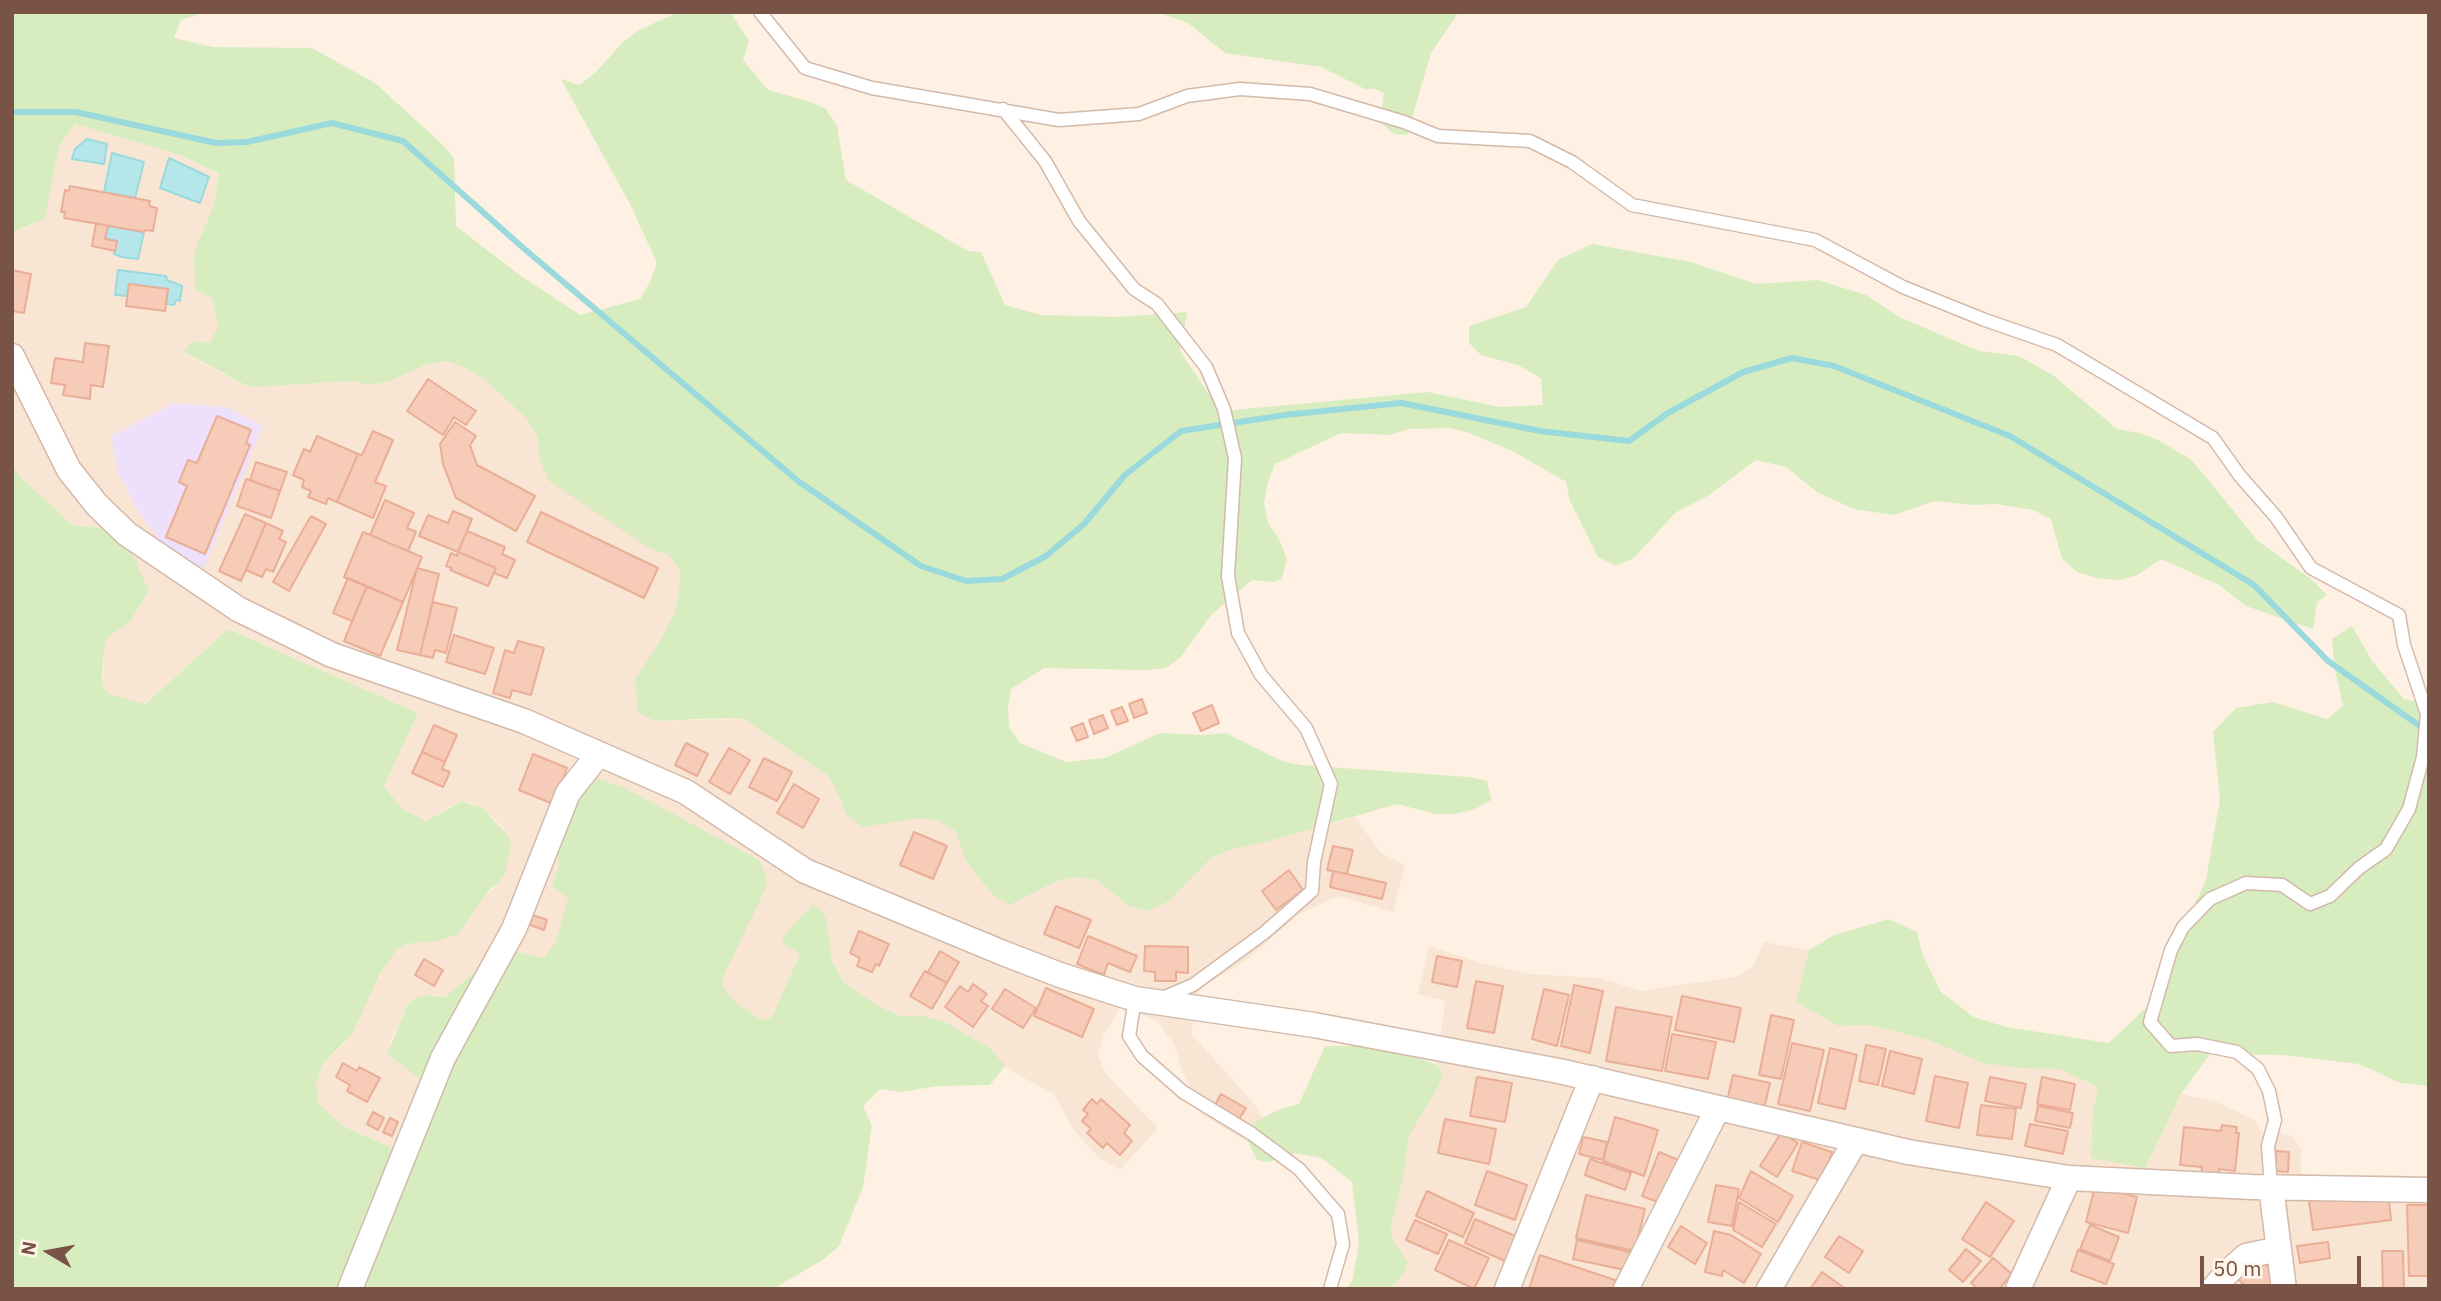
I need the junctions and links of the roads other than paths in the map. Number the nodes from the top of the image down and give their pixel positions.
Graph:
1 (760, 12) edge
2 (1003, 109) junction
3 (12, 356) edge
4 (598, 755) junction
5 (1144, 1000) junction
6 (1592, 1078) junction
7 (1718, 1108) junction
8 (1856, 1140) junction
9 (2069, 1178) junction
10 (2270, 1187) junction
11 (2429, 1190) edge
12 (2278, 1249) junction
13 (349, 1289) edge
14 (1330, 1289) edge
15 (1507, 1289) edge
16 (1626, 1289) edge
17 (1769, 1289) edge
18 (2018, 1289) edge
19 (2213, 1289) edge
20 (2284, 1289) edge

1 - 2 lane
2 - 5 lane
2 - 10 lane
3 - 4 street
4 - 5 street
4 - 13 street
5 - 6 street
5 - 14 lane
6 - 7 street
6 - 15 street
7 - 8 street
7 - 16 street
8 - 9 street
8 - 17 street
9 - 10 street
9 - 18 street
10 - 11 street
10 - 12 street
12 - 19 street
12 - 20 street

